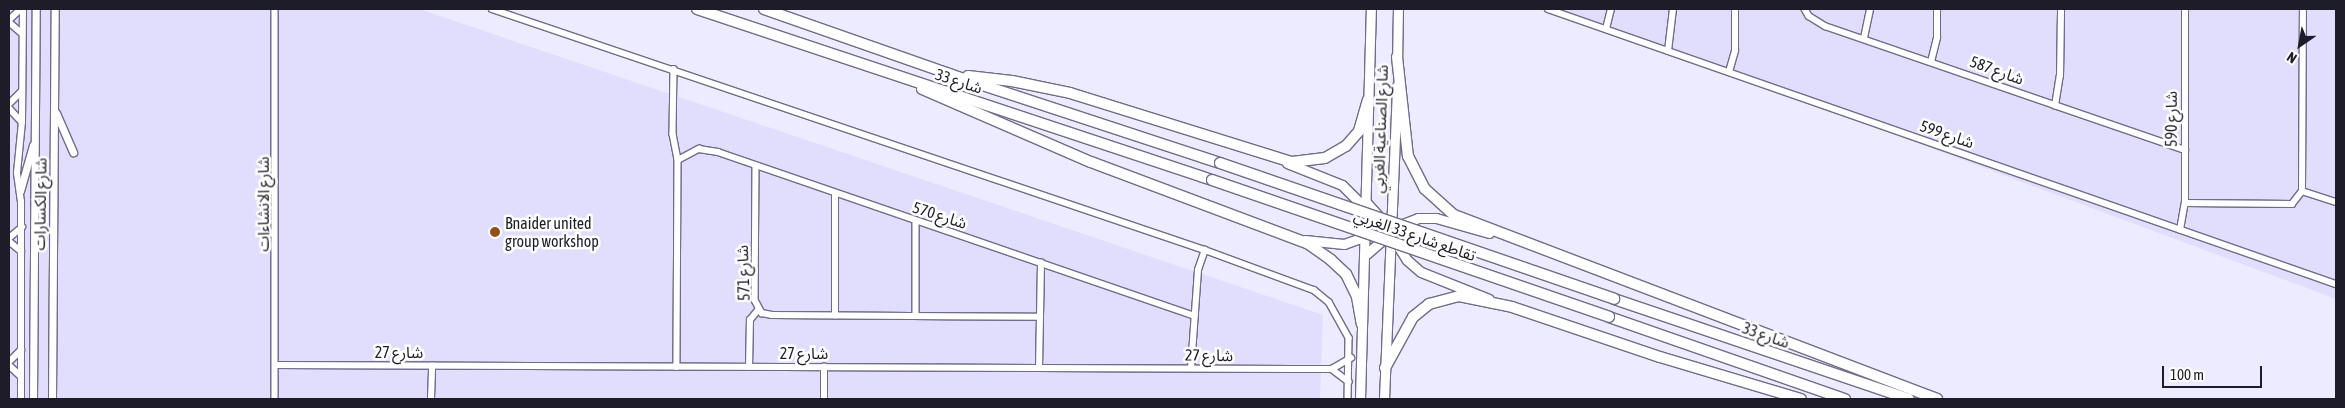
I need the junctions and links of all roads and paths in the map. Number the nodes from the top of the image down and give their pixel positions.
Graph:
1 (22, 9) edge
2 (36, 9) edge
3 (55, 9) edge
4 (275, 9) edge
5 (492, 9) edge
6 (697, 9) edge
7 (764, 9) edge
8 (1371, 9) edge
9 (1398, 9) edge
10 (1548, 9) edge
11 (1611, 9) edge
12 (1673, 9) edge
13 (1735, 9) edge
14 (1805, 9) edge
15 (1870, 9) edge
16 (1937, 9) edge
17 (2061, 9) edge
18 (2185, 9) edge
19 (2303, 9) edge
20 (9, 21) edge
21 (1606, 29) junction
22 (23, 34) junction
23 (1864, 38) junction
24 (1668, 51) junction
25 (1397, 57) junction
26 (1931, 62) junction
27 (674, 69) junction
28 (1729, 72) junction
29 (952, 75) junction
30 (904, 78) junction
31 (22, 91) junction
32 (1368, 100) junction
33 (9, 104) edge
34 (2055, 106) junction
35 (9, 108) edge
36 (55, 110) junction
37 (22, 122) junction
38 (36, 137) junction
39 (2185, 150) junction
40 (73, 152) dead end
41 (1276, 159) junction
42 (678, 160) junction
43 (1220, 163) joint
44 (756, 166) junction
45 (1212, 180) joint
46 (20, 191) junction
47 (2302, 191) junction
48 (836, 194) junction
49 (1393, 198) junction
50 (1366, 201) junction
51 (2336, 202) edge
52 (2185, 203) junction
53 (1380, 215) junction
54 (916, 222) junction
55 (1365, 225) junction
56 (22, 227) junction
57 (2180, 230) junction
58 (1390, 234) junction
59 (1297, 238) junction
60 (9, 240) edge
61 (1383, 242) junction
62 (1520, 242) junction
63 (1205, 250) junction
64 (21, 252) junction
65 (1390, 254) junction
66 (1364, 256) junction
67 (1041, 263) junction
68 (2336, 284) edge
69 (1614, 299) joint
70 (1512, 308) junction
71 (759, 309) junction
72 (835, 316) junction
73 (916, 316) junction
74 (1195, 316) junction
75 (1040, 317) junction
76 (1362, 324) junction
77 (21, 350) junction
78 (1350, 358) junction
79 (9, 363) edge
80 (275, 366) junction
81 (432, 366) junction
82 (677, 367) junction
83 (749, 367) junction
84 (824, 367) junction
85 (1039, 368) junction
86 (1191, 368) junction
87 (1385, 368) junction
88 (1332, 369) junction
89 (21, 376) junction
90 (1349, 382) junction
91 (21, 399) edge
92 (33, 399) edge
93 (52, 399) edge
94 (275, 399) edge
95 (431, 399) edge
96 (824, 399) edge
97 (1348, 399) edge
98 (1360, 399) edge
99 (1384, 399) edge
100 (1801, 399) edge
101 (1844, 399) edge
102 (1909, 399) edge
103 (1937, 399) edge

1 - 20 street
1 - 22 street
2 - 38 street, شارع الكسارات
3 - 36 street, شارع الكسارات
4 - 80 street, شارع الانشاءات
5 - 27 street
6 - 30 highway, شارع 33
7 - 29 highway, شارع 33
8 - 32 main road, شارع الصناعية الغربي
9 - 25 main road, شارع الصناعية الغربي
10 - 21 street, شارع 599
11 - 21 street
12 - 24 street
13 - 28 street
14 - 23 street, شارع 587
15 - 23 street
16 - 26 street
17 - 34 street
18 - 39 street, شارع 590
19 - 47 street
20 - 22 street
21 - 24 street, شارع 599
22 - 31 street
23 - 26 street, شارع 587
24 - 28 street, شارع 599
25 - 49 main road, شارع الصناعية الغربي
25 - 62 highway
26 - 34 street, شارع 587
27 - 42 street
27 - 63 street
28 - 57 street, شارع 599
29 - 41 highway
29 - 43 highway, شارع 33
30 - 45 highway, شارع 33
30 - 59 highway
31 - 33 street
31 - 37 street
32 - 41 highway
32 - 50 main road, شارع الصناعية الغربي
34 - 39 street, شارع 587
35 - 37 street
36 - 40 street
36 - 93 street, شارع الكسارات
37 - 46 street
38 - 46 street
38 - 92 street, شارع الكسارات
39 - 52 street, شارع 590
41 - 55 main road
42 - 44 street, شارع 570
42 - 82 street
43 - 69 highway, تقاطع شارع 33 الغربي, bridge
44 - 48 street, شارع 570
44 - 71 street, شارع 571
45 - 101 highway, تقاطع شارع 33 الغربي, bridge
46 - 56 street
47 - 51 street
47 - 52 street
48 - 54 street, شارع 570
48 - 72 street
49 - 53 main road
49 - 58 main road, شارع الصناعية الغربي
50 - 53 main road
50 - 55 main road, شارع الصناعية الغربي
52 - 57 street, شارع 590
53 - 55 main road
53 - 58 main road
54 - 67 street, شارع 570
54 - 73 street
55 - 59 main road
55 - 61 main road
55 - 66 main road, شارع الصناعية الغربي
56 - 60 street
56 - 64 street
57 - 68 street, شارع 599
58 - 61 main road
58 - 62 main road
58 - 65 main road, شارع الصناعية الغربي
58 - 70 main road
59 - 76 highway
60 - 64 street
61 - 65 main road
61 - 66 main road
62 - 103 highway
63 - 74 street
63 - 78 street
64 - 77 street
65 - 87 main road, شارع الصناعية الغربي
66 - 76 main road, شارع الصناعية الغربي
67 - 74 street, شارع 570
67 - 75 street
69 - 102 highway, شارع 33
70 - 87 highway
70 - 100 highway
71 - 72 street, شارع 571
71 - 83 street
72 - 73 street, شارع 571
73 - 75 street, شارع 571
74 - 86 street
75 - 85 street
76 - 98 main road, شارع الصناعية الغربي
77 - 79 street
77 - 89 street
78 - 88 street
78 - 90 street
79 - 89 street
80 - 81 street, شارع 27
80 - 94 street, شارع الانشاءات
81 - 82 street, شارع 27
81 - 95 street
82 - 83 street, شارع 27
83 - 84 street, شارع 27
84 - 85 street, شارع 27
84 - 96 street
85 - 86 street, شارع 27
86 - 88 street, شارع 27
87 - 99 main road, شارع الصناعية الغربي
88 - 90 street
89 - 91 street
90 - 97 street

